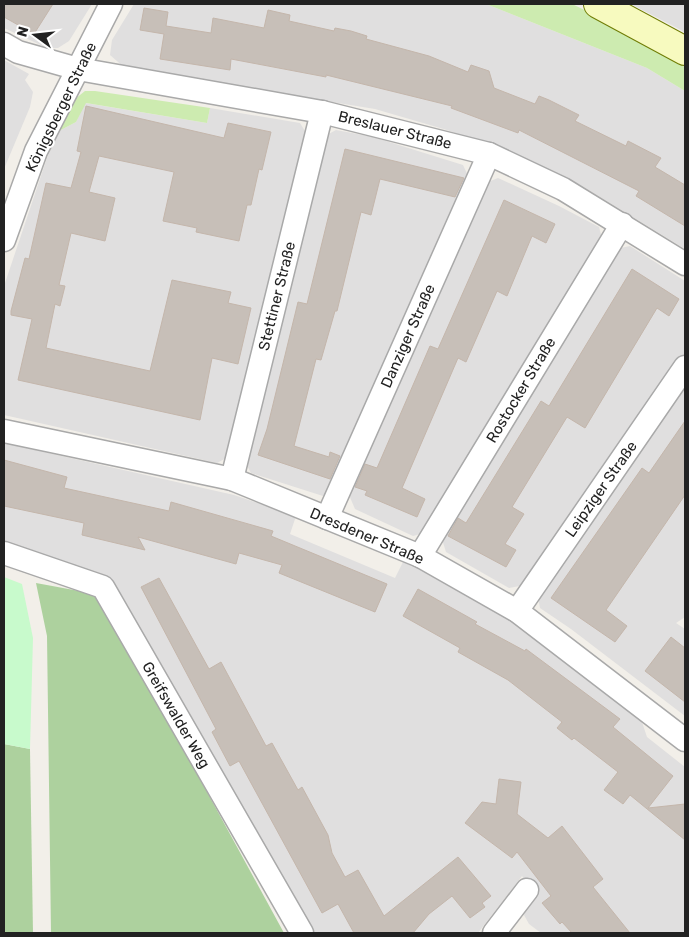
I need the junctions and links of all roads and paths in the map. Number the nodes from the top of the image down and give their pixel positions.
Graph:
1 (111, 4) edge
2 (598, 4) edge
3 (4, 44) edge
4 (685, 51) edge
5 (78, 69) junction
6 (322, 112) junction
7 (489, 154) junction
8 (622, 224) junction
9 (4, 240) edge
10 (685, 264) edge
11 (685, 367) edge
12 (4, 431) edge
13 (232, 480) junction
14 (326, 518) junction
15 (4, 553) edge
16 (420, 556) junction
17 (517, 610) junction
18 (685, 740) edge
19 (527, 890) dead end
20 (500, 931) edge
21 (302, 933) edge

1 - 5 street, Königsberger Straße
2 - 4 main road
3 - 5 street, Breslauer Straße
5 - 6 street, Breslauer Straße
5 - 9 street, Königsberger Straße
6 - 7 street, Breslauer Straße
6 - 13 street, Stettiner Straße
7 - 8 street, Breslauer Straße
7 - 14 street, Danziger Straße
8 - 10 street, Breslauer Straße
8 - 16 street, Rostocker Straße
11 - 17 street, Leipziger Straße
12 - 13 street, Dresdener Straße
13 - 14 street, Dresdener Straße
14 - 16 street, Dresdener Straße
15 - 21 street, Greifswalder Weg
16 - 17 street, Dresdener Straße
17 - 18 street, Dresdener Straße
19 - 20 street

